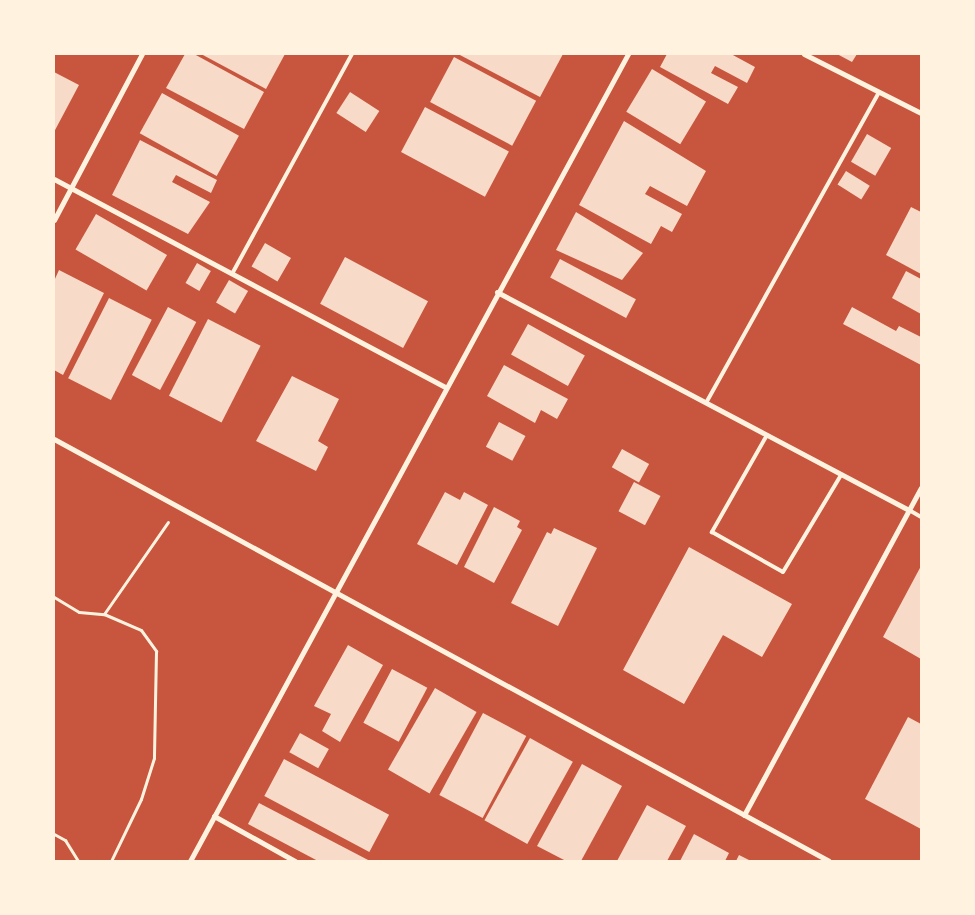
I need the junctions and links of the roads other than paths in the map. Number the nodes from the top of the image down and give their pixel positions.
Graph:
1 (142, 54) edge
2 (352, 54) edge
3 (628, 54) edge
4 (804, 54) edge
5 (878, 92) junction
6 (921, 113) edge
7 (54, 179) edge
8 (71, 188) junction
9 (54, 220) edge
10 (232, 274) junction
11 (497, 292) junction
12 (446, 387) junction
13 (706, 403) junction
14 (767, 435) junction
15 (54, 440) edge
16 (841, 475) junction
17 (921, 488) edge
18 (909, 510) junction
19 (921, 517) edge
20 (335, 592) junction
21 (744, 815) junction
22 (214, 816) junction
23 (190, 861) edge
24 (295, 861) edge
25 (829, 861) edge

1 - 8 street
2 - 10 lane
3 - 11 street
4 - 5 street
5 - 6 street
5 - 13 lane
7 - 8 street
8 - 9 street
8 - 10 street
10 - 12 street
11 - 12 street
11 - 13 street
12 - 20 street
13 - 14 street
14 - 16 street
14 - 16 lane
15 - 20 street
16 - 18 street
17 - 18 street
18 - 19 lane
18 - 21 street
20 - 21 street
20 - 22 street
21 - 25 street
22 - 23 street
22 - 24 street

